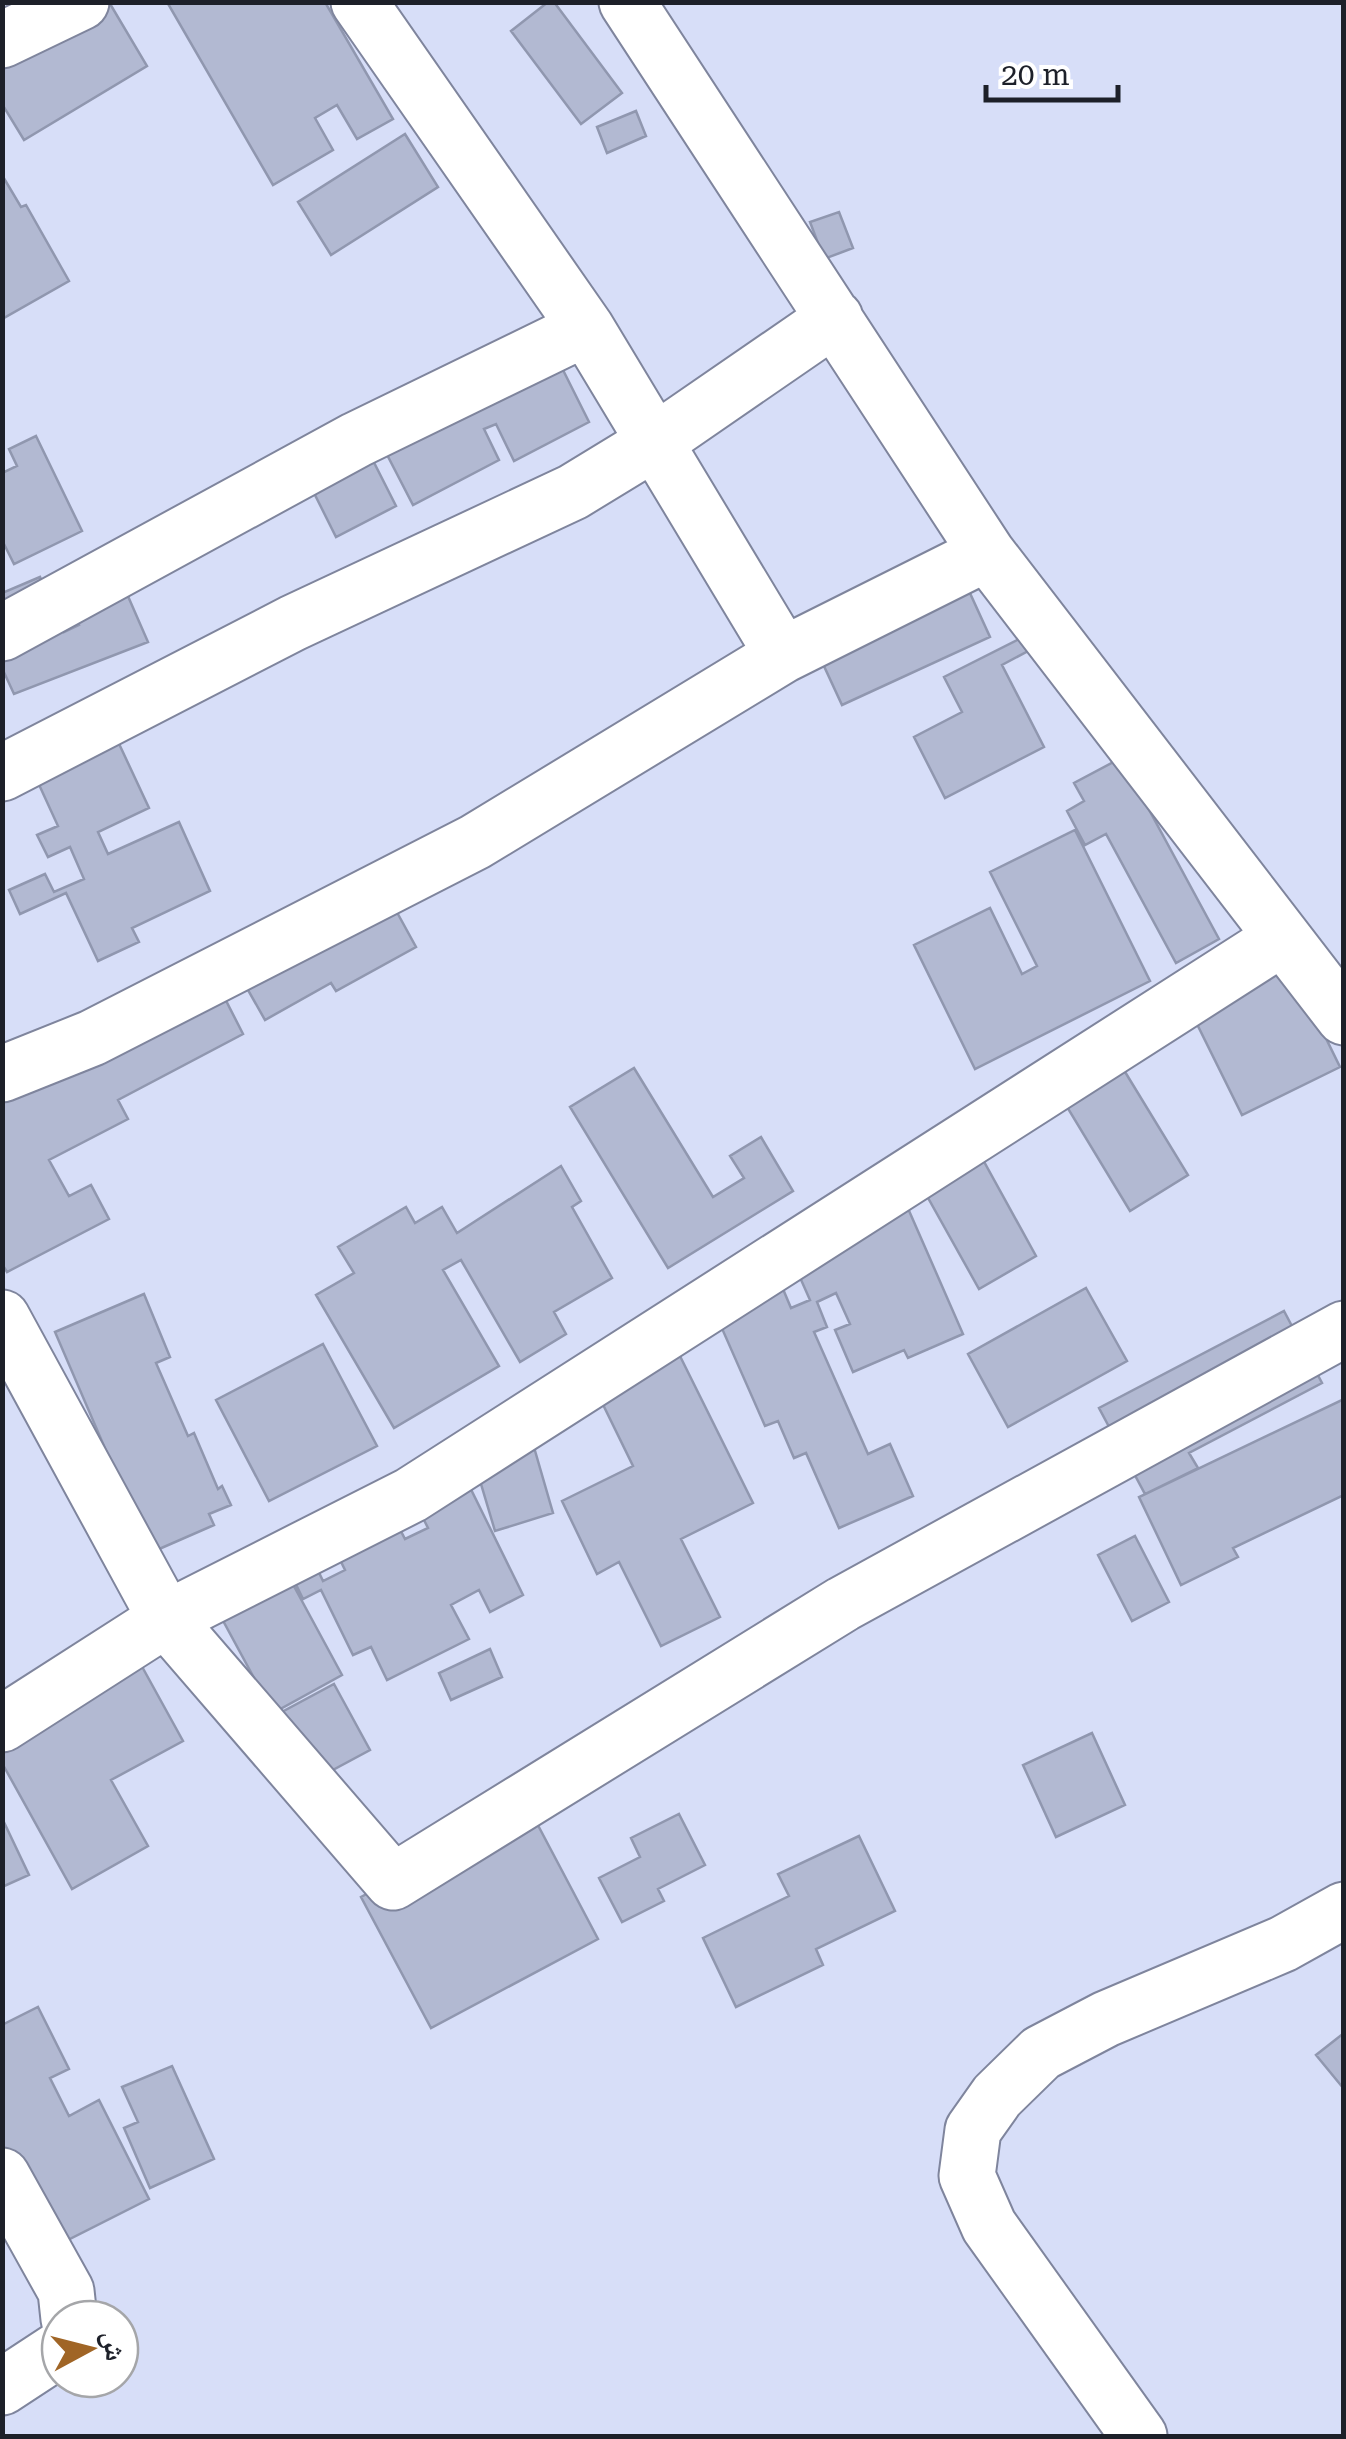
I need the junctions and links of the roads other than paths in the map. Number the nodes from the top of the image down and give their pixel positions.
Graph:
1 (81, 2) edge
2 (359, 2) edge
3 (627, 2) edge
4 (2, 40) edge
5 (835, 318) junction
6 (586, 328) junction
7 (655, 442) junction
8 (987, 552) junction
9 (2, 633) edge
10 (783, 655) junction
11 (2, 773) edge
12 (1282, 938) junction
13 (1344, 1017) edge
14 (2, 1074) edge
15 (2, 1318) edge
16 (1344, 1329) edge
17 (166, 1619) junction
18 (2, 1724) edge
19 (1344, 1910) edge
20 (2, 2176) edge
21 (67, 2299) edge
22 (40, 2362) edge
23 (2, 2387) edge
24 (1139, 2436) edge

1 - 4 street
2 - 6 street
3 - 5 street
5 - 7 street
5 - 8 street
6 - 7 street
6 - 9 street
7 - 10 street
7 - 11 street
8 - 10 street
8 - 12 street
10 - 14 street
12 - 13 street
12 - 17 street
15 - 17 street
16 - 17 street
17 - 18 street
19 - 24 street
20 - 21 street
22 - 23 street

